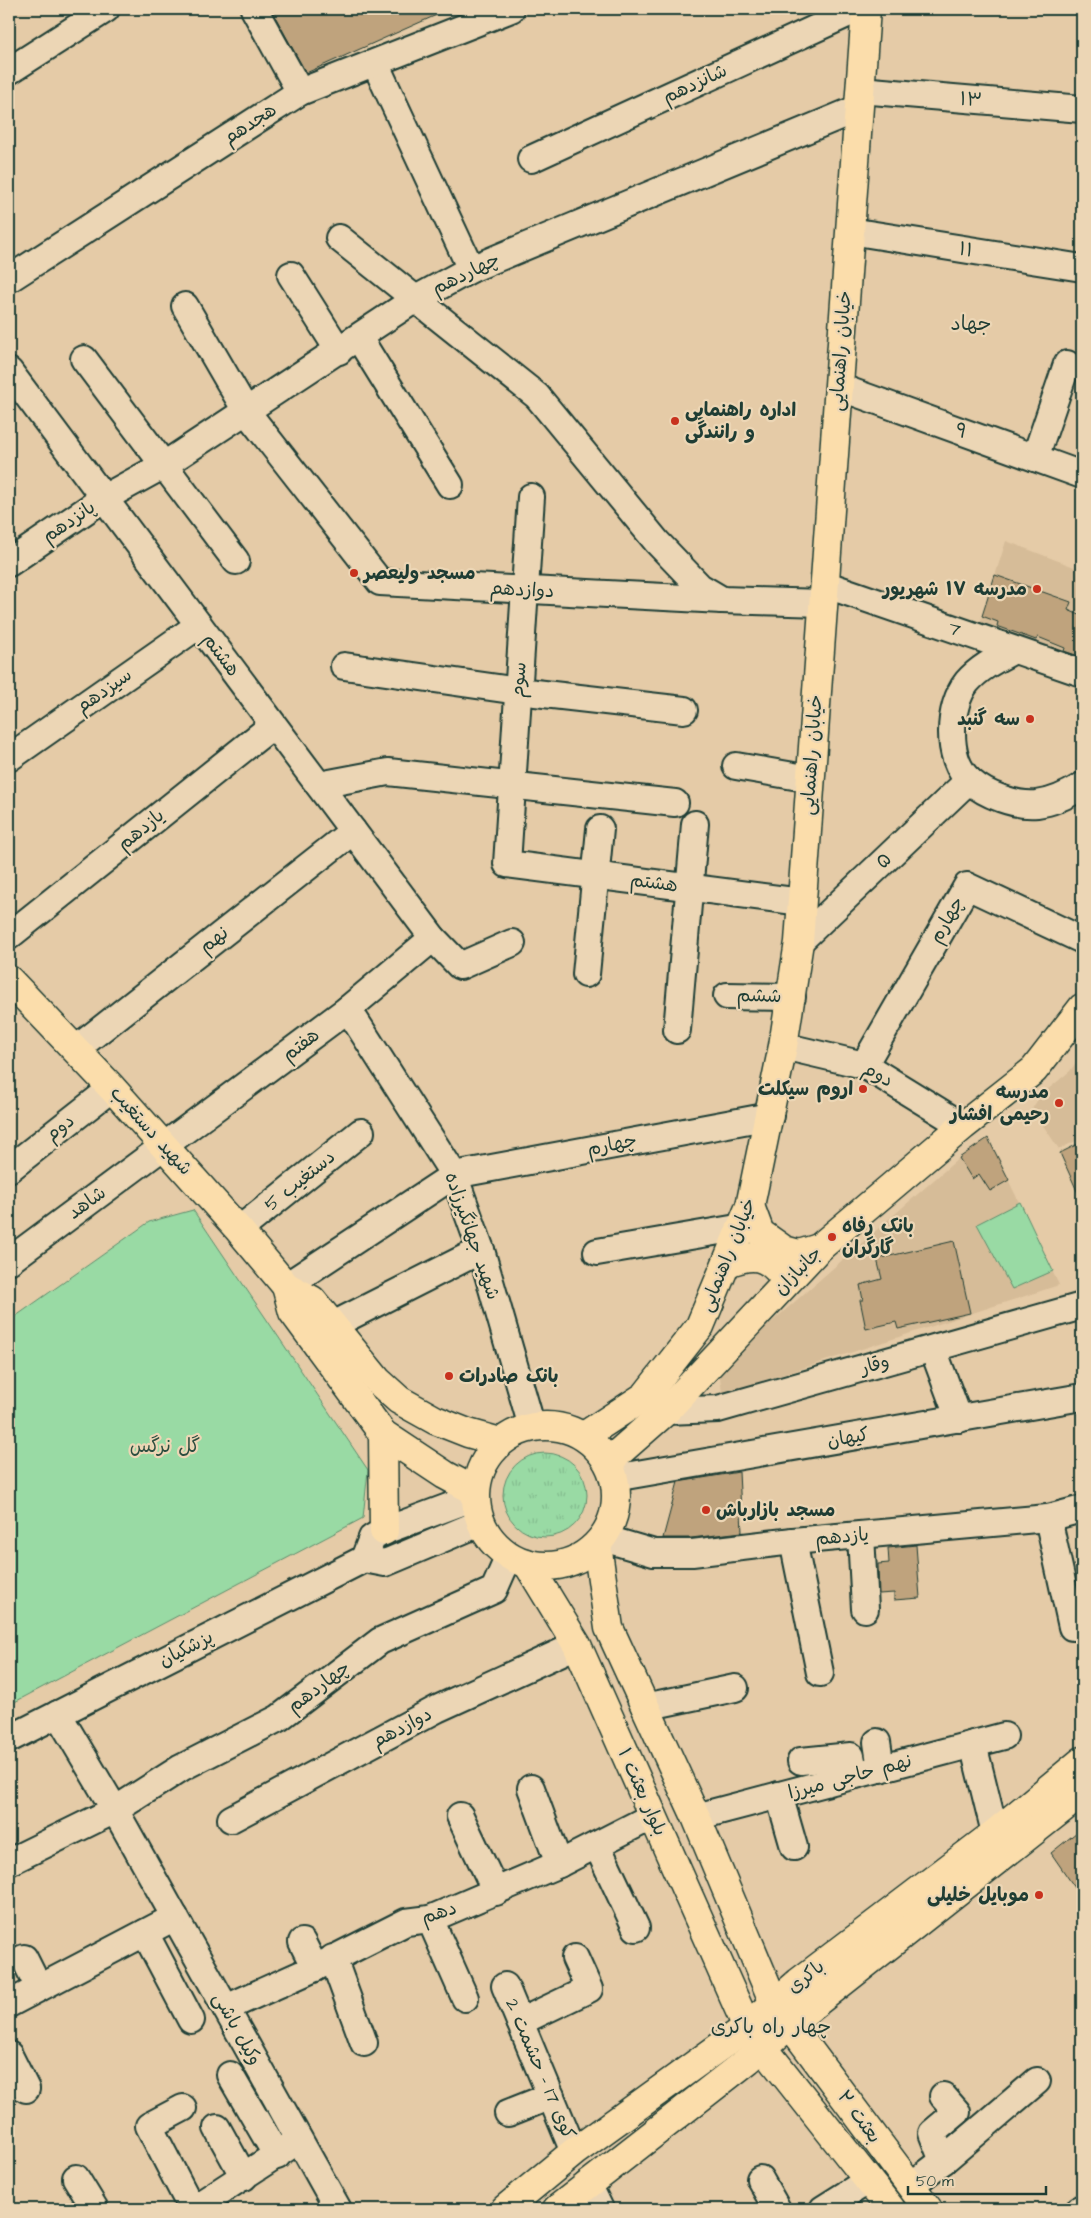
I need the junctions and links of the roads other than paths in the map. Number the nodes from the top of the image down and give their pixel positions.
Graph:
1 (106, 9) edge
2 (254, 9) edge
3 (511, 9) edge
4 (858, 9) edge
5 (866, 9) edge
6 (375, 63) junction
7 (9, 71) edge
8 (300, 92) junction
9 (859, 99) junction
10 (1082, 109) edge
11 (531, 159) dead end
12 (850, 231) junction
13 (339, 238) dead end
14 (1082, 268) edge
15 (471, 269) junction
16 (291, 275) dead end
17 (9, 279) edge
18 (414, 300) junction
19 (185, 306) dead end
20 (349, 345) junction
21 (84, 359) dead end
22 (1067, 364) dead end
23 (9, 371) edge
24 (839, 386) junction
25 (18, 401) edge
26 (246, 411) junction
27 (1034, 458) junction
28 (164, 465) junction
29 (1082, 475) edge
30 (450, 485) dead end
31 (531, 497) dead end
32 (104, 498) junction
33 (236, 561) dead end
34 (9, 563) edge
35 (525, 590) junction
36 (824, 593) junction
37 (722, 600) junction
38 (199, 625) junction
39 (1014, 650) junction
40 (344, 666) dead end
41 (1082, 673) edge
42 (518, 691) junction
43 (684, 710) dead end
44 (273, 724) junction
45 (9, 758) edge
46 (736, 766) dead end
47 (811, 779) junction
48 (969, 780) junction
49 (319, 785) junction
50 (512, 786) junction
51 (1082, 786) edge
52 (675, 804) dead end
53 (695, 824) dead end
54 (600, 829) dead end
55 (353, 831) junction
56 (506, 864) joint
57 (597, 876) junction
58 (690, 888) junction
59 (802, 902) junction
60 (9, 936) edge
61 (433, 938) junction
62 (1082, 940) edge
63 (799, 942) junction
64 (512, 943) dead end
65 (586, 974) dead end
66 (13, 994) edge
67 (727, 996) dead end
68 (792, 997) junction
69 (1082, 1008) edge
70 (348, 1009) junction
71 (677, 1030) dead end
72 (783, 1046) junction
73 (76, 1049) junction
74 (864, 1064) junction
75 (112, 1088) junction
76 (770, 1116) junction
77 (963, 1126) junction
78 (361, 1132) dead end
79 (165, 1146) junction
80 (9, 1169) edge
81 (454, 1175) junction
82 (746, 1216) junction
83 (240, 1230) junction
84 (819, 1248) junction
85 (481, 1250) junction
86 (597, 1252) dead end
87 (9, 1260) edge
88 (727, 1263) junction
89 (286, 1286) junction
90 (783, 1286) junction
91 (1082, 1306) edge
92 (332, 1324) junction
93 (933, 1349) junction
94 (1082, 1397) edge
95 (666, 1411) junction
96 (958, 1419) junction
97 (532, 1427) junction
98 (383, 1434) junction
99 (584, 1436) junction
100 (500, 1442) junction
101 (611, 1470) junction
102 (477, 1504) junction
103 (1082, 1509) edge
104 (1048, 1518) junction
105 (384, 1531) junction
106 (861, 1535) junction
107 (600, 1541) junction
108 (793, 1541) junction
109 (364, 1559) junction
110 (518, 1560) junction
111 (865, 1608) dead end
112 (1077, 1627) edge
113 (577, 1645) junction
114 (820, 1673) dead end
115 (735, 1688) dead end
116 (645, 1707) junction
117 (58, 1714) junction
118 (1004, 1736) dead end
119 (9, 1739) edge
120 (877, 1742) dead end
121 (973, 1744) junction
122 (801, 1761) dead end
123 (1082, 1761) edge
124 (880, 1768) junction
125 (855, 1775) junction
126 (531, 1788) dead end
127 (1082, 1793) edge
128 (779, 1795) junction
129 (115, 1810) junction
130 (460, 1816) dead end
131 (653, 1816) junction
132 (696, 1817) junction
133 (232, 1819) dead end
134 (995, 1833) junction
135 (597, 1845) junction
136 (794, 1847) dead end
137 (9, 1862) edge
138 (559, 1864) junction
139 (496, 1892) junction
140 (175, 1917) junction
141 (430, 1919) junction
142 (636, 1928) dead end
143 (146, 1932) junction
144 (302, 1942) dead end
145 (24, 1958) dead end
146 (575, 1958) dead end
147 (324, 1963) junction
148 (505, 1986) dead end
149 (39, 1988) junction
150 (465, 1998) dead end
151 (774, 2003) junction
152 (9, 2004) edge
153 (226, 2008) junction
154 (191, 2020) dead end
155 (520, 2022) junction
156 (791, 2024) junction
157 (755, 2037) junction
158 (364, 2043) dead end
159 (9, 2055) edge
160 (230, 2075) dead end
161 (1037, 2081) dead end
162 (26, 2090) dead end
163 (551, 2096) junction
164 (943, 2096) dead end
165 (184, 2108) dead end
166 (508, 2113) dead end
167 (217, 2128) dead end
168 (299, 2140) junction
169 (574, 2152) junction
170 (277, 2156) junction
171 (943, 2161) junction
172 (244, 2177) junction
173 (76, 2178) dead end
174 (760, 2179) dead end
175 (868, 2180) junction
176 (588, 2184) junction
177 (910, 2186) junction
178 (95, 2209) edge
179 (192, 2209) edge
180 (338, 2209) edge
181 (505, 2209) edge
182 (557, 2209) edge
183 (600, 2209) edge
184 (777, 2209) edge
185 (823, 2209) edge
186 (891, 2209) edge
187 (928, 2209) edge

1 - 7 street
2 - 8 street
3 - 6 street, هجدهم
4 - 11 street, شانزدهم
5 - 9 main road, خیابان راهنمایی
6 - 8 street, هجدهم
6 - 15 street
8 - 17 street, هجدهم
9 - 10 street, ۱۳
9 - 12 main road, خیابان راهنمایی
9 - 15 street, چهاردهم
12 - 14 street, ۱۱
12 - 24 main road, خیابان راهنمایی
13 - 18 street
15 - 18 street, چهاردهم
16 - 20 street
18 - 20 street, چهاردهم
18 - 37 street
19 - 26 street, دوازدهم
20 - 26 street, چهاردهم
20 - 30 street
21 - 28 street
22 - 27 street
23 - 25 street, هشتم
24 - 27 street, ۹
24 - 36 main road, خیابان راهنمایی
25 - 32 street, هشتم
26 - 28 street, چهاردهم
26 - 35 street, دوازدهم
27 - 29 street, ۹
28 - 32 street, چهاردهم
28 - 33 street
31 - 35 street, سوم
32 - 34 street, پانزدهم
32 - 38 street, هشتم
35 - 37 street, دوازدهم
35 - 42 street, سوم
36 - 37 street, دوازدهم
36 - 39 street, 7
36 - 47 main road, خیابان راهنمایی
38 - 44 street, هشتم
38 - 45 street, سیزدهم
39 - 41 street, 7
39 - 48 street
40 - 42 street
42 - 43 street
42 - 50 street, سوم
44 - 49 street, هشتم
44 - 60 street, یازدهم
46 - 47 street
47 - 59 main road, خیابان راهنمایی
48 - 51 street
48 - 63 street, ۵
49 - 50 street
49 - 55 street, هشتم
50 - 52 street
50 - 56 street, سوم
53 - 58 street
54 - 57 street
55 - 61 street, هشتم
55 - 73 street, نهم
56 - 57 street, هشتم
57 - 58 street, هشتم
57 - 65 street
58 - 59 street, هشتم
58 - 71 street
59 - 63 main road, خیابان راهنمایی
61 - 64 street, هشتم
61 - 70 street, هفتم
62 - 74 street, چهارم
63 - 68 main road, خیابان راهنمایی
66 - 73 main road, شهید دستغیب
67 - 68 street, ششم
68 - 72 main road, خیابان راهنمایی
69 - 77 main road, جانبازان
70 - 79 street, هفتم
70 - 81 street, شهید جهانگیرزاده
72 - 74 street, دوم
72 - 76 main road, خیابان راهنمایی
73 - 75 main road, شهید دستغیب
74 - 77 street, دوم
75 - 79 main road, شهید دستغیب
75 - 80 street, دوم
76 - 81 street, چهارم
76 - 82 main road, خیابان راهنمایی
77 - 84 main road, جانبازان
78 - 83 street, دستغیب 5
79 - 83 main road, شهید دستغیب
79 - 87 street, شاهد
81 - 85 street, شهید جهانگیرزاده
81 - 89 street
82 - 84 main road
82 - 86 street
82 - 88 main road, خیابان راهنمایی
83 - 89 main road, شهید دستغیب
84 - 90 main road, جانبازان
85 - 92 street
85 - 97 street, شهید جهانگیرزاده
88 - 90 main road
88 - 99 main road, خیابان راهنمایی
89 - 92 main road
89 - 98 main road
90 - 95 main road, جانبازان
91 - 93 street, وقار
92 - 100 main road
93 - 95 street, وقار
93 - 96 street
94 - 96 street, کیهان
95 - 101 main road, جانبازان
96 - 101 street, کیهان
97 - 99 main road
97 - 100 main road
98 - 102 main road
98 - 105 main road
99 - 101 main road
100 - 102 main road
101 - 107 main road
102 - 105 street
102 - 109 street
102 - 110 main road
103 - 104 street, یازدهم
104 - 106 street, یازدهم
104 - 112 street
105 - 109 street
106 - 108 street, یازدهم
106 - 111 street
107 - 108 street, یازدهم
107 - 110 main road
107 - 116 main road, بلوار بعثت ۱
108 - 114 street
109 - 117 street, پزشکیان
110 - 113 main road, بلوار بعثت ۱
110 - 129 street, چهاردهم
113 - 131 main road, بلوار بعثت ۱
113 - 133 street, دوازدهم
115 - 116 street
116 - 132 main road, بلوار بعثت ۱
117 - 119 street, پزشکیان
117 - 129 street, وکیل باشی
118 - 121 street, نهم حاجی میرزا
120 - 124 street
121 - 124 street, نهم حاجی میرزا
121 - 134 street
122 - 125 street
123 - 134 main road, باکری
124 - 125 street, نهم حاجی میرزا
125 - 128 street, نهم حاجی میرزا
126 - 138 street
127 - 156 main road, باکری
128 - 132 street, نهم حاجی میرزا
128 - 136 street
129 - 137 street, چهاردهم
129 - 140 street, وکیل باشی
130 - 139 street
131 - 135 street, دهم
131 - 157 main road, بلوار بعثت ۱
132 - 151 main road, بلوار بعثت ۱
134 - 151 main road, باکری
135 - 138 street, دهم
135 - 142 street
138 - 139 street, دهم
139 - 141 street, دهم
140 - 143 street
140 - 153 street, وکیل باشی
141 - 147 street, دهم
141 - 150 street
143 - 149 street
143 - 154 street
144 - 147 street
145 - 149 street
146 - 155 street
147 - 153 street, دهم
147 - 158 street
148 - 155 street, کوی 17 - حشمت 2
149 - 152 street
151 - 156 main road, بلوار بعثت ۱
151 - 157 main road, باکری
153 - 168 street, وکیل باشی
155 - 163 street, کوی 17 - حشمت 2
156 - 157 main road, باکری
156 - 177 main road, بعثت ۲
157 - 169 main road, باکری
157 - 175 main road, بعثت ۲
157 - 176 main road, باکری
159 - 162 street
160 - 170 street
161 - 171 street
163 - 166 street
163 - 169 street, کوی 17 - حشمت 2
164 - 171 street
165 - 179 street
167 - 172 street
168 - 170 street
168 - 180 street, وکیل باشی
169 - 181 main road, باکری
170 - 172 street
171 - 177 street
172 - 179 street
173 - 178 street
174 - 184 street
175 - 185 street
175 - 186 main road, بعثت ۲
176 - 182 main road, باکری
176 - 183 street
177 - 187 main road, بعثت ۲

